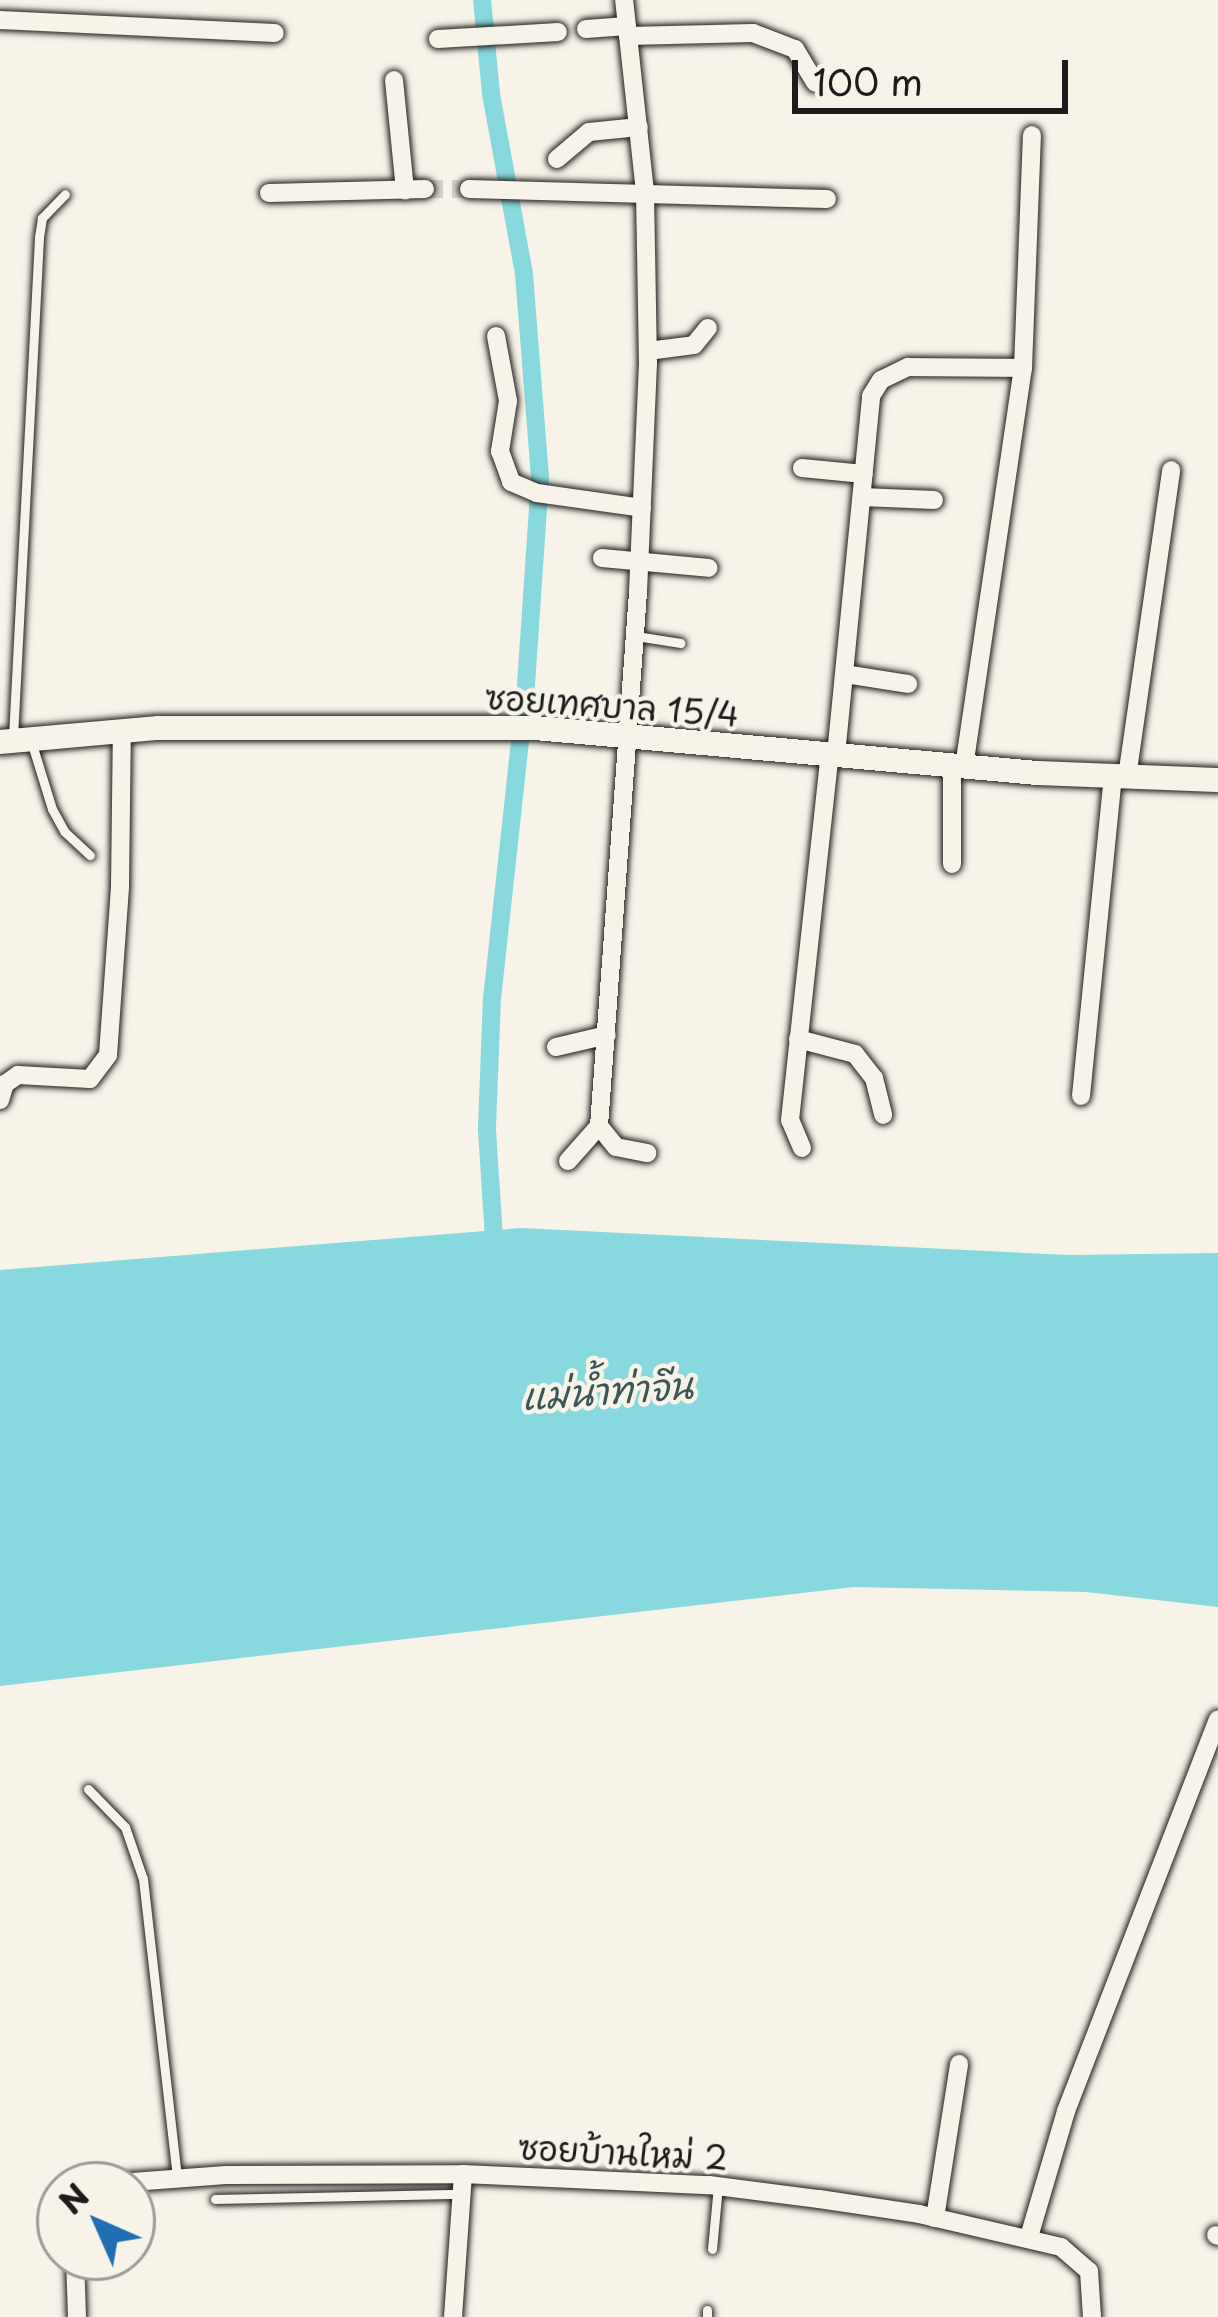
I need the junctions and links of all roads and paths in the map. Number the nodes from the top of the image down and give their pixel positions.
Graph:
1 (624, 0) edge
2 (0, 20) edge
3 (586, 29) dead end
4 (628, 31) junction
5 (275, 32) dead end
6 (558, 32) dead end
7 (438, 39) dead end
8 (394, 80) dead end
9 (815, 82) dead end
10 (639, 127) junction
11 (1032, 134) dead end
12 (557, 159) dead end
13 (478, 188) tunnel mouth
14 (645, 192) junction
15 (269, 193) dead end
16 (65, 194) dead end
17 (827, 199) dead end
18 (708, 328) dead end
19 (496, 336) dead end
20 (648, 351) junction
21 (1023, 368) junction
22 (802, 468) dead end
23 (1171, 470) dead end
24 (864, 474) junction
25 (862, 497) junction
26 (934, 500) dead end
27 (642, 508) junction
28 (602, 558) dead end
29 (640, 563) junction
30 (709, 568) dead end
31 (636, 636) junction
32 (680, 643) dead end
33 (844, 674) junction
34 (908, 684) dead end
35 (122, 731) junction
36 (629, 738) junction
37 (14, 741) edge
38 (833, 755) junction
39 (958, 767) junction
40 (1120, 776) junction
41 (1218, 780) edge
42 (90, 855) dead end
43 (952, 864) dead end
44 (607, 1035) junction
45 (798, 1039) junction
46 (556, 1047) dead end
47 (1081, 1096) dead end
48 (0, 1100) edge
49 (883, 1115) dead end
50 (598, 1126) junction
51 (802, 1148) dead end
52 (647, 1153) dead end
53 (568, 1161) dead end
54 (1218, 1720) edge
55 (88, 1789) dead end
56 (959, 2064) dead end
57 (177, 2179) junction
58 (156, 2180) edge
59 (463, 2184) junction
60 (718, 2186) junction
61 (214, 2200) dead end
62 (935, 2218) junction
63 (1029, 2237) junction
64 (712, 2249) dead end
65 (76, 2281) edge
66 (77, 2317) edge
67 (453, 2317) edge
68 (1092, 2317) edge

1 - 4 street
2 - 5 street
3 - 4 street
4 - 9 street
4 - 10 street
6 - 7 street
8 - 15 street
10 - 12 street
10 - 14 street
11 - 21 street
13 - 14 street
14 - 17 street
14 - 20 street
16 - 37 lane
18 - 20 street
19 - 27 street
20 - 27 street
21 - 24 street
21 - 39 street
22 - 24 street
23 - 40 street
24 - 25 street
25 - 26 street
25 - 33 street
27 - 29 street
28 - 29 street
29 - 30 street
29 - 31 street
31 - 32 lane
31 - 36 street
33 - 34 street
33 - 38 street
35 - 36 street, ซอยเทศบาล 15/4
35 - 37 street, ซอยเทศบาล 15/4
35 - 48 street
36 - 38 street, ซอยเทศบาล 15/4
36 - 44 street
37 - 42 lane
38 - 39 street, ซอยเทศบาล 15/4
38 - 45 street
39 - 40 street, ซอยเทศบาล 15/4
39 - 43 street
40 - 41 street, ซอยเทศบาล 15/4
40 - 47 street
44 - 46 street
44 - 50 street
45 - 49 street
45 - 51 street
50 - 52 street
50 - 53 street
54 - 63 street
55 - 57 lane
56 - 62 street
57 - 58 street, ซอยบ้านใหม่ 2
57 - 59 street, ซอยบ้านใหม่ 2
59 - 60 street, ซอยบ้านใหม่ 2
59 - 61 lane
59 - 67 street
60 - 62 street, ซอยบ้านใหม่ 2
60 - 64 lane
62 - 63 street, ซอยบ้านใหม่ 2
63 - 68 street, ซอยบ้านใหม่ 2
65 - 66 street

